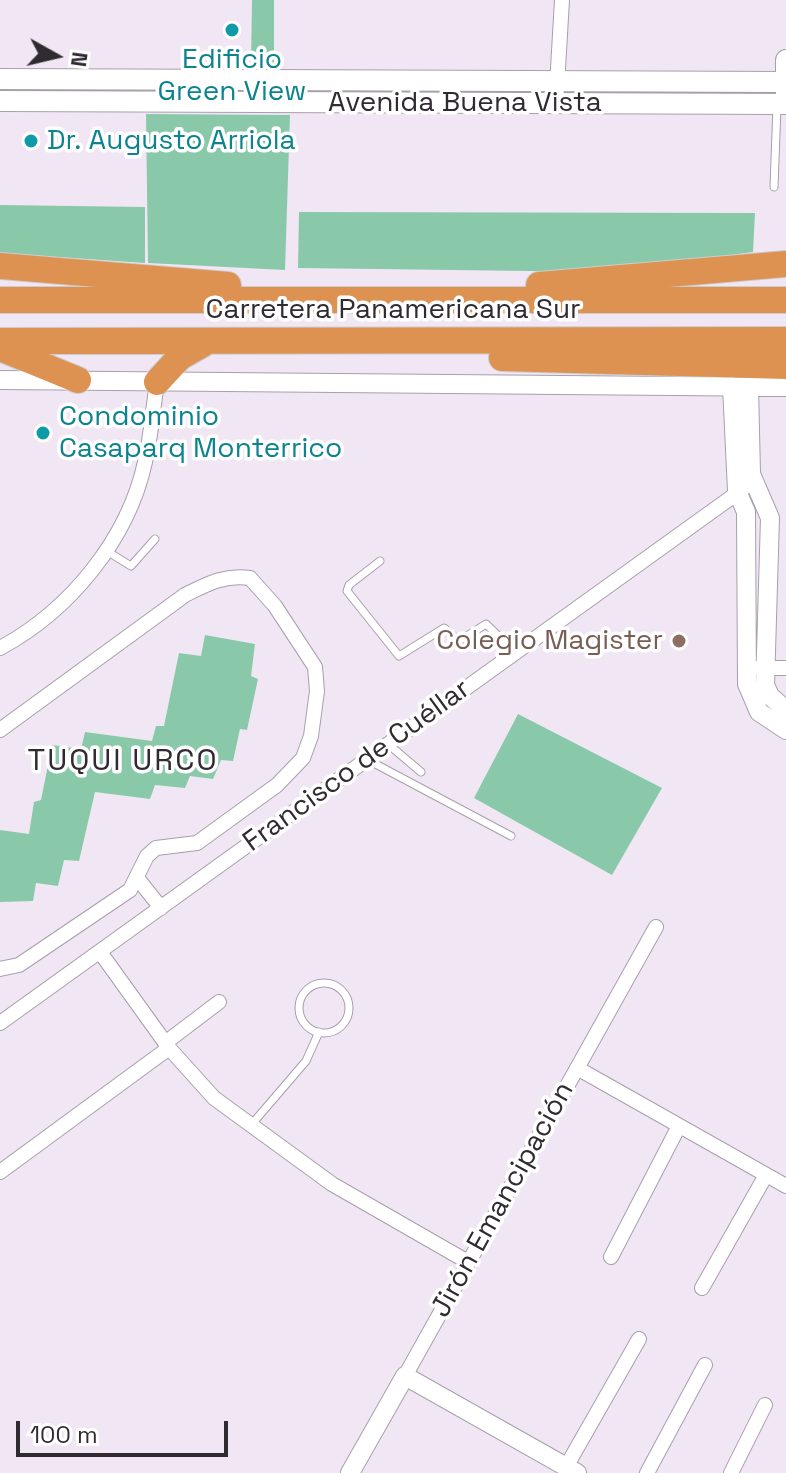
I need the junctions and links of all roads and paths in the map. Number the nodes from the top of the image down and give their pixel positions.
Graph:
1 (562, 0) edge
2 (786, 60) edge
3 (0, 79) edge
4 (230, 81) junction
5 (557, 82) junction
6 (784, 93) edge
7 (0, 101) edge
8 (229, 103) junction
9 (556, 103) junction
10 (774, 187) dead end
11 (786, 246) edge
12 (786, 264) edge
13 (0, 266) edge
14 (568, 281) junction
15 (351, 298) junction
16 (450, 298) junction
17 (0, 300) edge
18 (786, 300) edge
19 (786, 340) edge
20 (0, 341) edge
21 (437, 342) junction
22 (205, 343) junction
23 (0, 348) edge
24 (786, 366) edge
25 (0, 380) edge
26 (78, 380) junction
27 (157, 382) junction
28 (741, 386) junction
29 (786, 387) edge
30 (746, 487) junction
31 (155, 539) dead end
32 (105, 550) junction
33 (380, 561) dead end
34 (0, 648) edge
35 (515, 652) junction
36 (755, 668) junction
37 (786, 668) edge
38 (786, 710) edge
39 (0, 730) edge
40 (786, 730) edge
41 (388, 744) junction
42 (366, 759) junction
43 (421, 772) dead end
44 (511, 836) dead end
45 (138, 879) junction
46 (161, 908) junction
47 (656, 927) dead end
48 (100, 952) junction
49 (0, 969) edge
50 (219, 1002) dead end
51 (0, 1023) edge
52 (319, 1032) junction
53 (167, 1046) junction
54 (577, 1068) junction
55 (252, 1124) junction
56 (679, 1126) junction
57 (0, 1172) edge
58 (766, 1175) junction
59 (786, 1186) edge
60 (611, 1257) dead end
61 (468, 1262) junction
62 (702, 1288) dead end
63 (639, 1339) dead end
64 (705, 1365) dead end
65 (405, 1376) junction
66 (765, 1405) dead end
67 (570, 1470) edge
68 (350, 1473) edge
69 (647, 1473) edge
70 (731, 1473) edge

1 - 5 street
2 - 6 main road
3 - 4 main road, Avenida Buena Vista
4 - 5 main road, Avenida Buena Vista
4 - 8 main road
5 - 6 main road, Avenida Buena Vista
5 - 9 street
6 - 9 main road, Avenida Buena Vista
6 - 10 lane
7 - 8 main road, Avenida Buena Vista
8 - 9 main road, Avenida Buena Vista
11 - 14 highway
12 - 14 highway
13 - 15 highway
14 - 16 highway
15 - 16 highway, Carretera Panamericana Sur
15 - 17 highway, Carretera Panamericana Sur
16 - 18 highway, Carretera Panamericana Sur
19 - 21 highway, Carretera Panamericana Sur
20 - 22 highway, Carretera Panamericana Sur
21 - 22 highway, Carretera Panamericana Sur
21 - 24 highway
22 - 27 highway
23 - 26 highway
25 - 26 street
26 - 27 street
27 - 28 street
27 - 32 street
28 - 29 street
28 - 30 street
30 - 35 street, Francisco de Cuéllar
30 - 36 street
31 - 32 lane
32 - 34 street
33 - 35 lane
35 - 41 street, Francisco de Cuéllar
36 - 37 street
36 - 38 street
36 - 40 street
39 - 45 street
41 - 42 street, Francisco de Cuéllar
41 - 43 lane
42 - 44 lane
42 - 46 street, Francisco de Cuéllar
45 - 46 street
45 - 49 street
46 - 48 street, Francisco de Cuéllar
47 - 54 street, Jirón Emancipación
48 - 51 street, Francisco de Cuéllar
48 - 53 street
50 - 53 street
52 - 52 lane
52 - 55 lane
53 - 55 street
53 - 57 street
54 - 56 street
54 - 61 street, Jirón Emancipación
55 - 61 street
56 - 58 street
56 - 60 street
58 - 59 street
58 - 62 street
61 - 65 street, Jirón Emancipación
63 - 67 street
64 - 69 street
65 - 67 street
65 - 68 street, Jirón Emancipación
66 - 70 street

